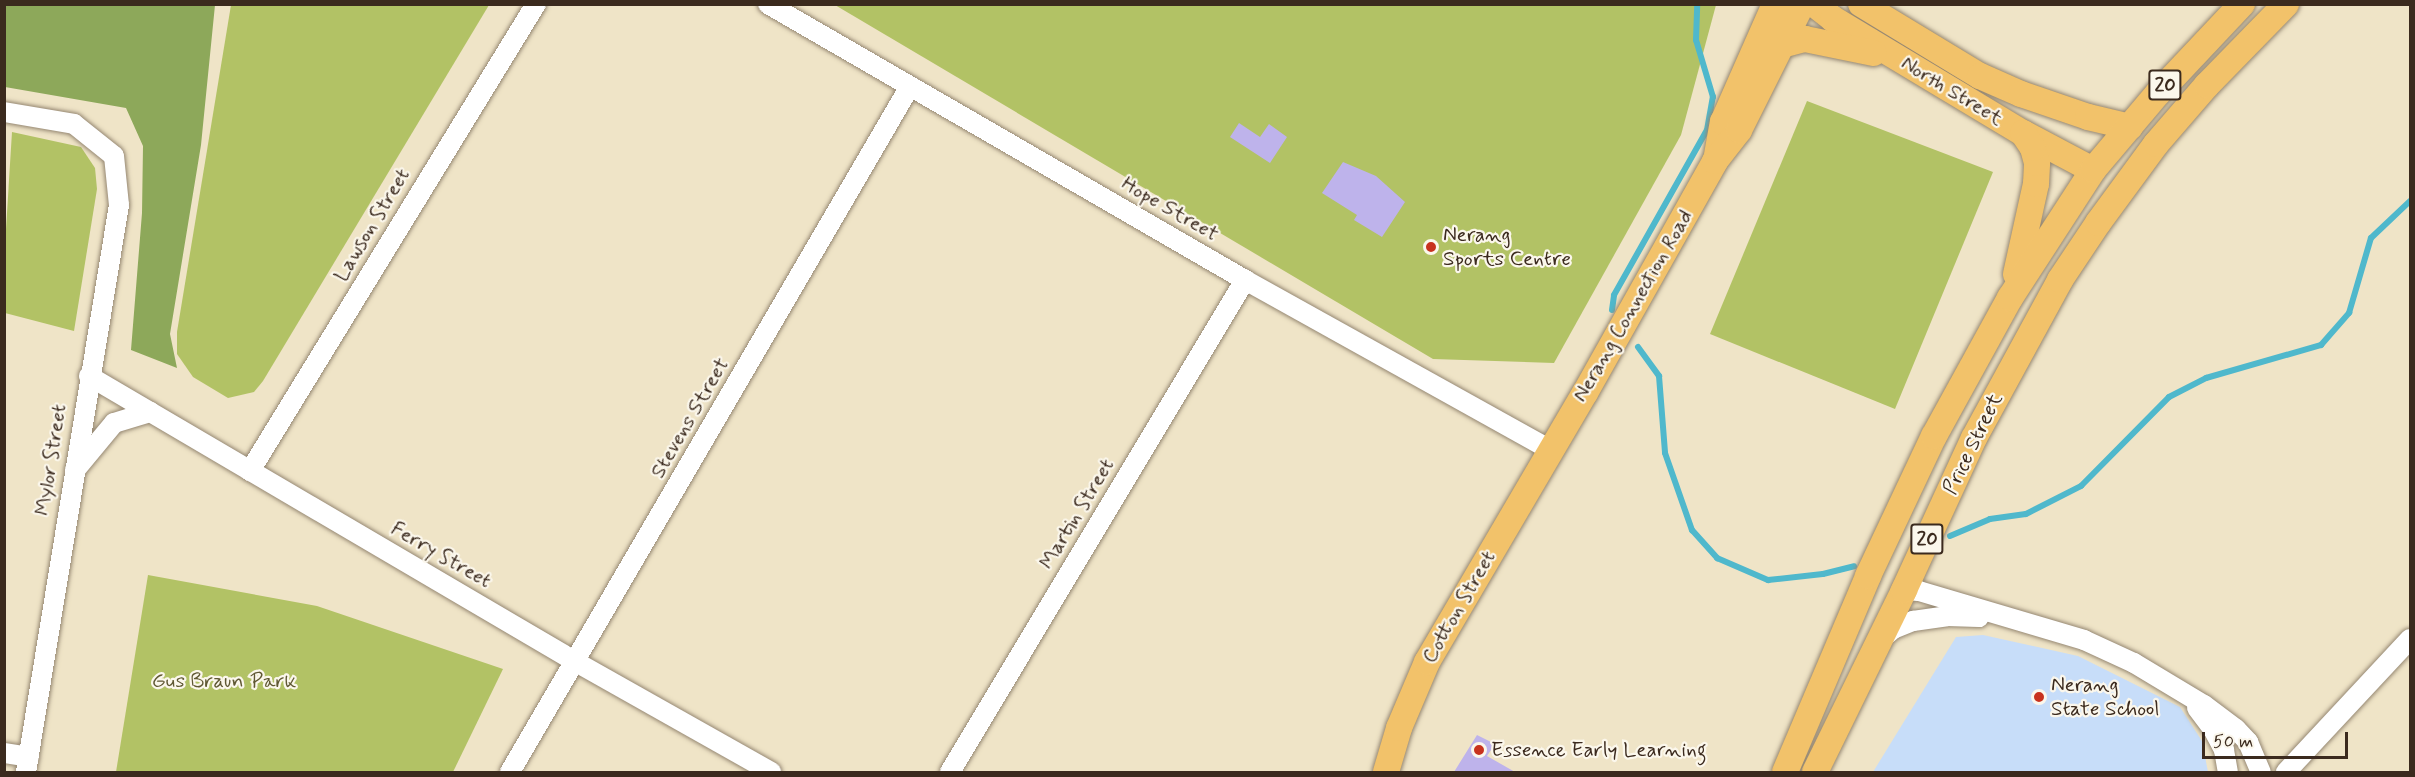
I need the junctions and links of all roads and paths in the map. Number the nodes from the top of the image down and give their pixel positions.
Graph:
1 (536, 4) edge
2 (768, 4) edge
3 (1775, 4) edge
4 (1802, 4) edge
5 (1814, 4) edge
6 (2242, 4) edge
7 (2286, 4) edge
8 (1865, 6) edge
9 (1782, 45) junction
10 (1900, 60) junction
11 (910, 86) junction
12 (4, 112) edge
13 (2130, 127) junction
14 (2023, 133) junction
15 (2156, 144) junction
16 (1715, 161) junction
17 (2093, 170) junction
18 (1245, 280) junction
19 (2010, 298) junction
20 (89, 376) junction
21 (150, 412) junction
22 (1551, 450) junction
23 (74, 471) junction
24 (250, 471) junction
25 (1904, 590) junction
26 (2012, 620) junction
27 (2410, 639) edge
28 (1879, 641) junction
29 (576, 662) junction
30 (1826, 677) junction
31 (2168, 683) junction
32 (4, 753) edge
33 (27, 765) edge
34 (510, 772) edge
35 (771, 772) edge
36 (950, 772) edge
37 (1386, 772) edge
38 (1785, 772) edge
39 (1815, 772) edge
40 (2228, 772) edge
41 (2261, 772) edge
42 (2286, 772) edge

1 - 24 street, Lawson Street
2 - 11 street, Hope Street
3 - 16 main road, Nerang Connection Road
4 - 9 main road, Nerang Connection Road
5 - 10 main road, North Street
6 - 13 main road, 20
7 - 15 main road, 20
8 - 13 main road, North Street
9 - 10 main road
9 - 16 main road, Nerang Connection Road
10 - 14 main road, North Street
11 - 18 street, Hope Street
11 - 29 street, Stevens Street
12 - 20 street, Mylor Street
13 - 17 main road, 20
14 - 17 main road, North Street
14 - 19 main road
15 - 17 main road
15 - 25 main road, Price Street / 20
16 - 22 main road, Nerang Connection Road
17 - 19 main road, 20
18 - 22 street, Hope Street
18 - 36 street, Martin Street
19 - 30 main road, Price Street / 20
20 - 21 street, Ferry Street
20 - 23 street, Mylor Street
21 - 23 street
21 - 24 street, Ferry Street
22 - 37 main road, Cotton Street
23 - 33 street, Mylor Street
24 - 29 street, Ferry Street
25 - 26 street
25 - 28 main road, Price Street / 20
25 - 30 main road
26 - 28 street
26 - 31 street
27 - 42 street
28 - 39 main road, Price Street / 20
29 - 34 street, Stevens Street
29 - 35 street, Ferry Street
30 - 38 main road, Price Street / 20
31 - 40 street
31 - 41 street
32 - 33 street

